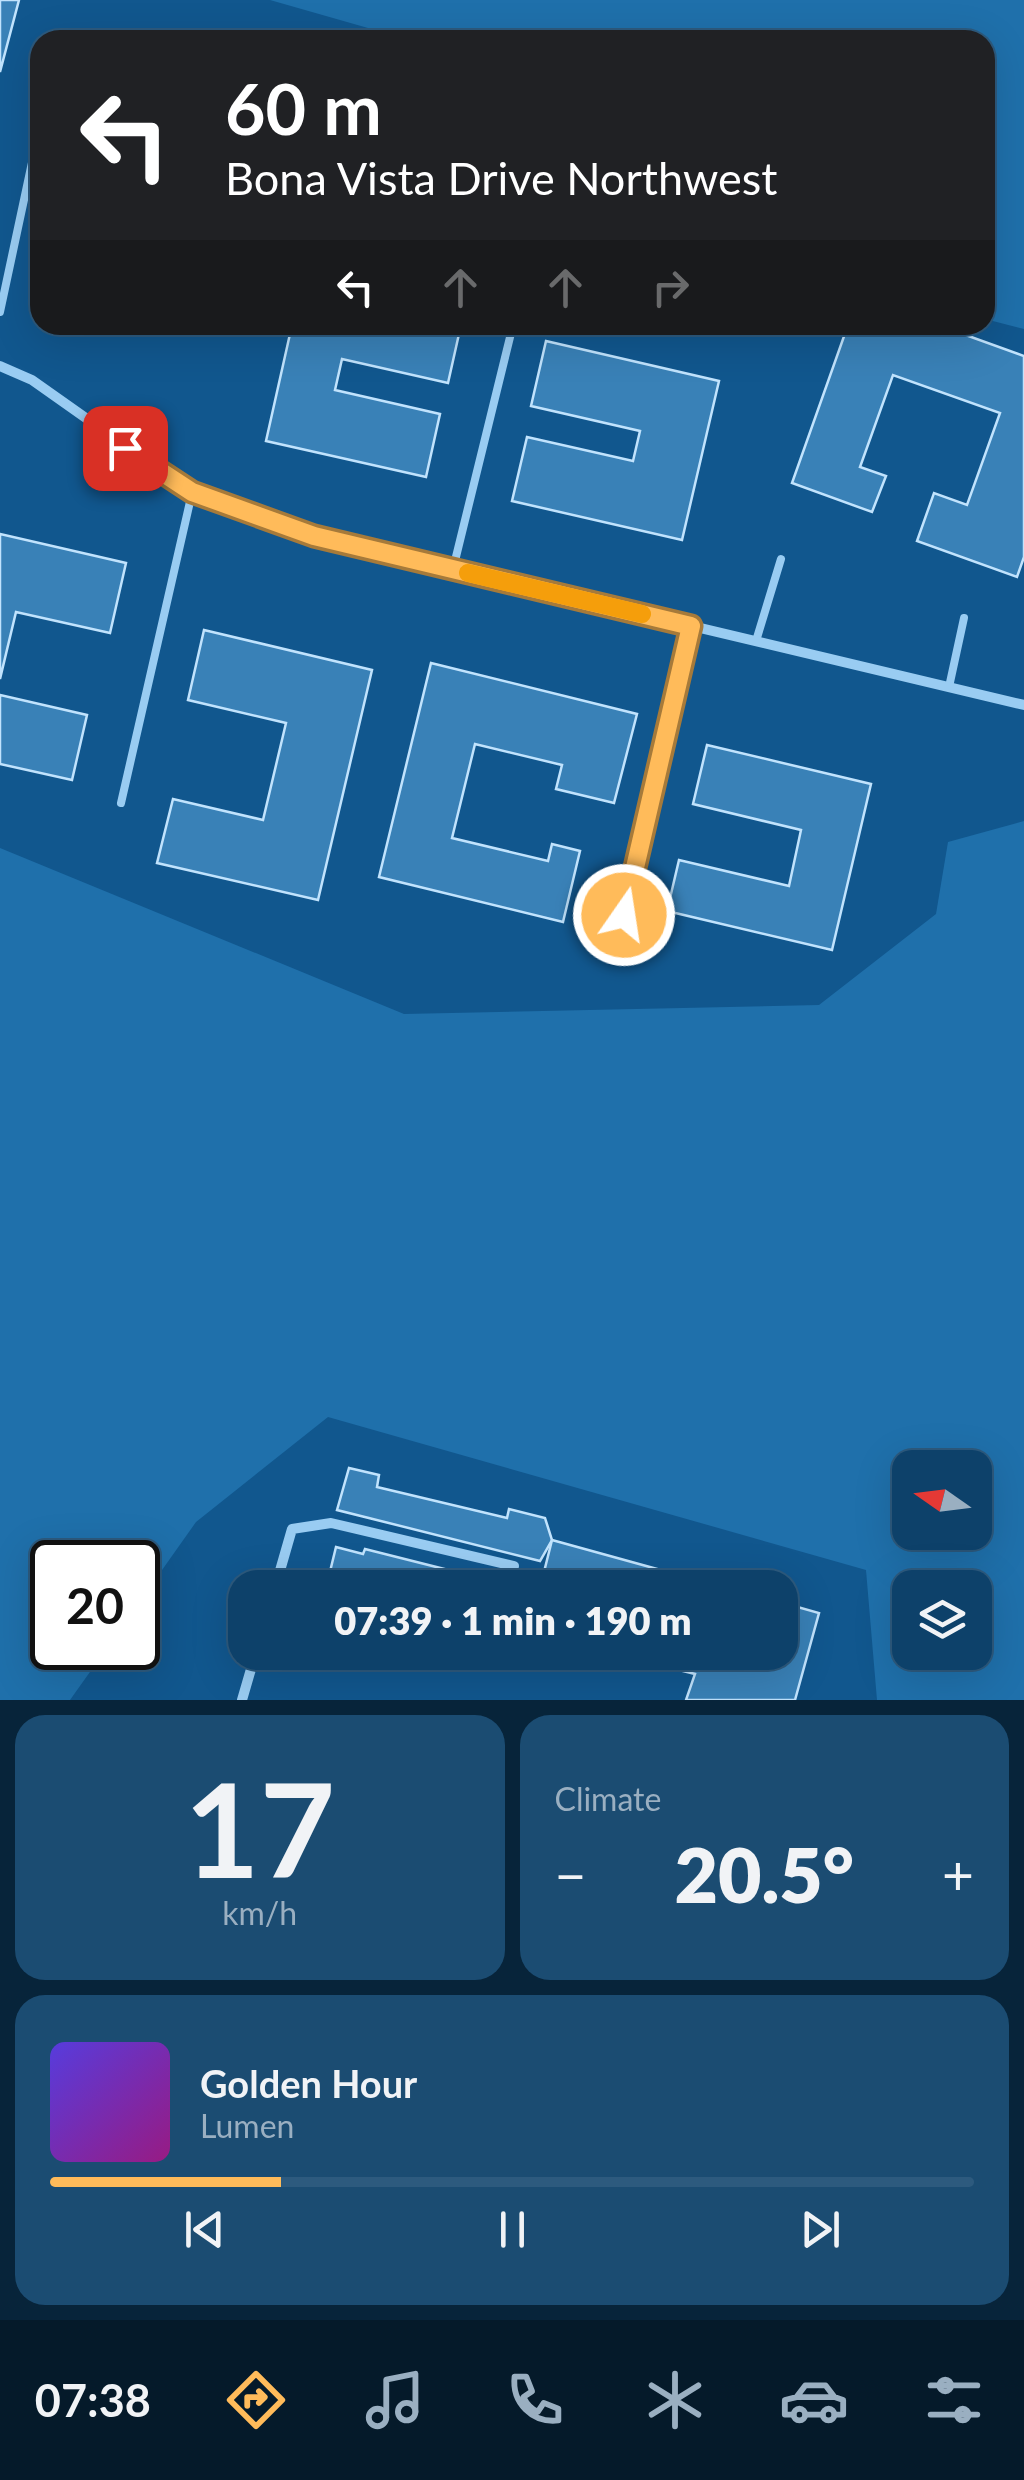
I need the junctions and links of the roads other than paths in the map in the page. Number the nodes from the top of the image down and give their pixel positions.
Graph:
1 (30, 172) edge
2 (0, 312) edge
3 (510, 335) edge
4 (0, 366) edge
5 (192, 492) junction
6 (781, 558) dead end
7 (452, 570) junction
8 (964, 618) dead end
9 (691, 626) junction
10 (756, 641) junction
11 (949, 687) junction
12 (1024, 705) edge
13 (120, 803) dead end
14 (624, 915) dead end
15 (280, 1570) edge
16 (513, 1570) edge
17 (251, 1670) edge
18 (242, 1700) edge

1 - 2 lane
3 - 7 lane
4 - 5 street
5 - 7 street
5 - 13 lane
6 - 10 lane
7 - 9 street
8 - 11 lane
9 - 10 street
9 - 14 lane
10 - 11 street
11 - 12 street
15 - 16 street
17 - 18 street

